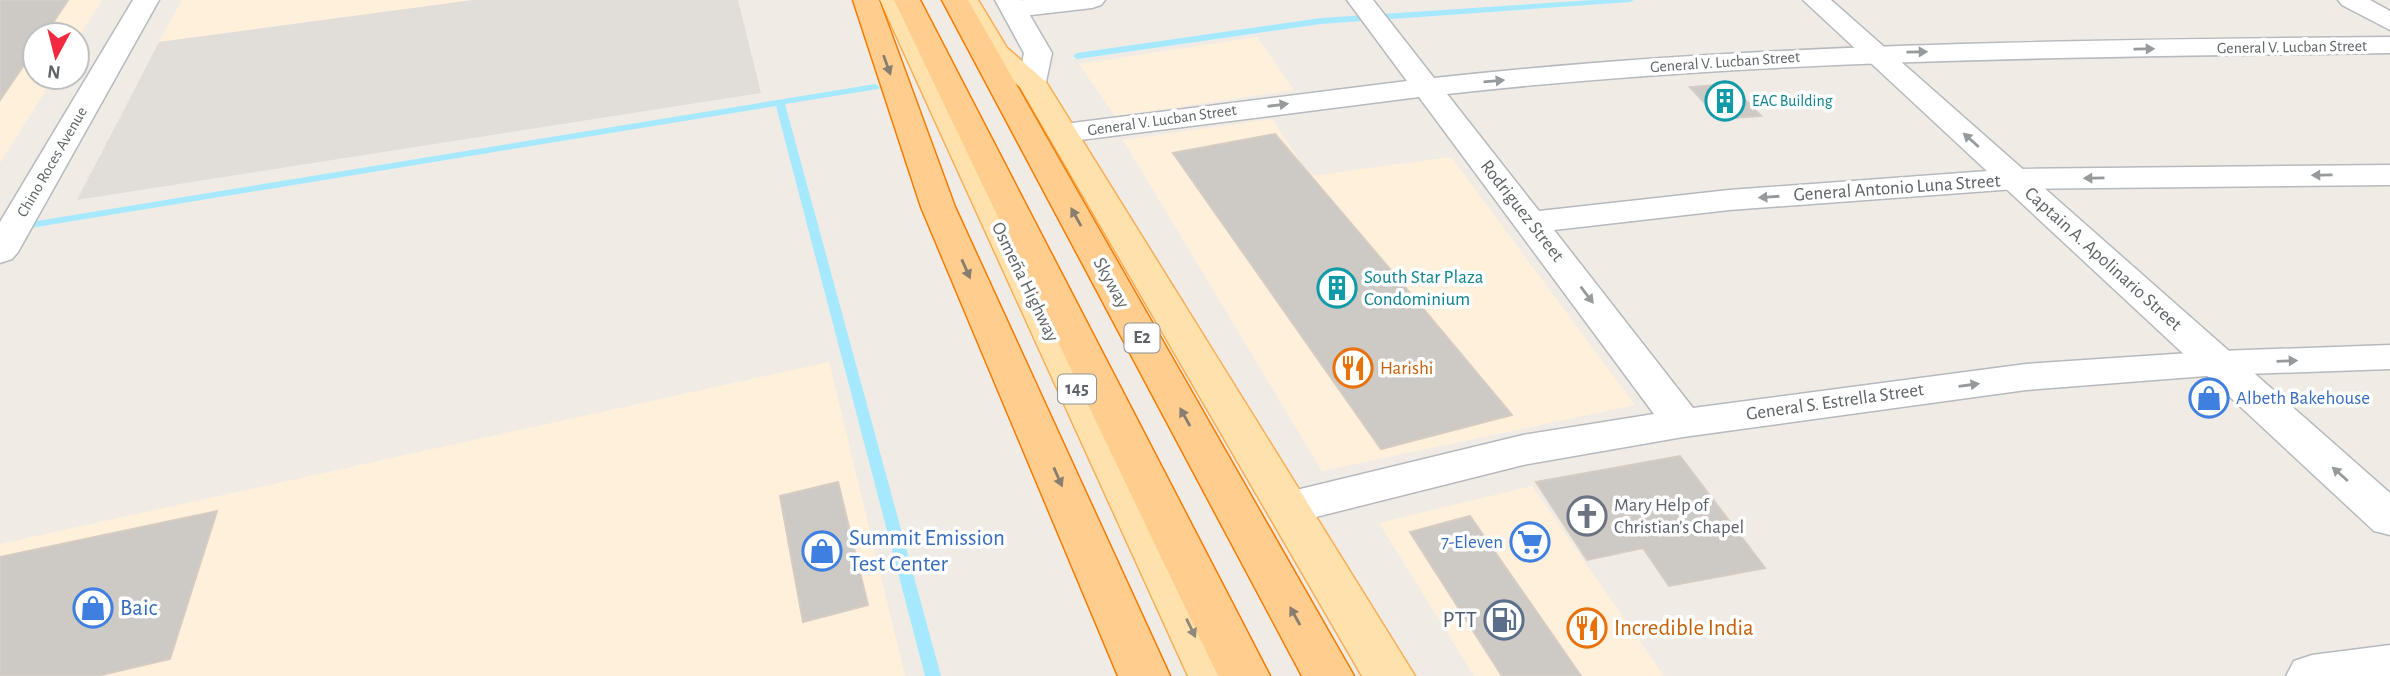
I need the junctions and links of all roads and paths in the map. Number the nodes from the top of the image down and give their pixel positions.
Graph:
1 (146, 0) edge
2 (866, 0) edge
3 (893, 0) edge
4 (907, 0) edge
5 (955, 0) edge
6 (965, 0) edge
7 (1092, 0) edge
8 (1817, 0) edge
9 (2351, 0) edge
10 (1011, 5) edge
11 (1369, 12) edge
12 (2390, 22) edge
13 (2390, 46) edge
14 (1875, 53) junction
15 (1032, 82) junction
16 (1426, 87) junction
17 (1065, 134) junction
18 (2390, 175) edge
19 (2015, 179) junction
20 (1531, 222) junction
21 (0, 252) edge
22 (2390, 357) edge
23 (2218, 363) junction
24 (1683, 423) junction
25 (1288, 508) junction
26 (2390, 519) edge
27 (2390, 666) edge
28 (1144, 676) edge
29 (1214, 676) edge
30 (1244, 676) edge
31 (1328, 676) edge
32 (1389, 676) edge
33 (2312, 676) edge

1 - 21 street, Chino Roces Avenue
2 -> 28 highway
3 -> 29 main road, Osmeña Highway / 145
4 - 30 highway
31 -> 5 highway, Skyway / E2
6 - 15 main road
7 - 10 street
8 - 14 street, Captain A. Apolinario Street
9 - 12 street
10 - 15 street
11 - 16 street, Rodriguez Street
14 -> 13 street, General V. Lucban Street
16 -> 14 street, General V. Lucban Street
19 -> 14 street, Captain A. Apolinario Street
15 - 17 main road
17 -> 16 street, General V. Lucban Street
16 - 20 street, Rodriguez Street
17 - 25 main road
18 -> 19 street, General Antonio Luna Street
19 -> 20 street, General Antonio Luna Street
19 - 23 street, Captain A. Apolinario Street
20 -> 24 street, Rodriguez Street
23 -> 22 street, General S. Estrella Street
24 -> 23 street, General S. Estrella Street
26 -> 23 street, Captain A. Apolinario Street
24 - 25 street, General S. Estrella Street
25 - 32 main road
27 - 33 street

